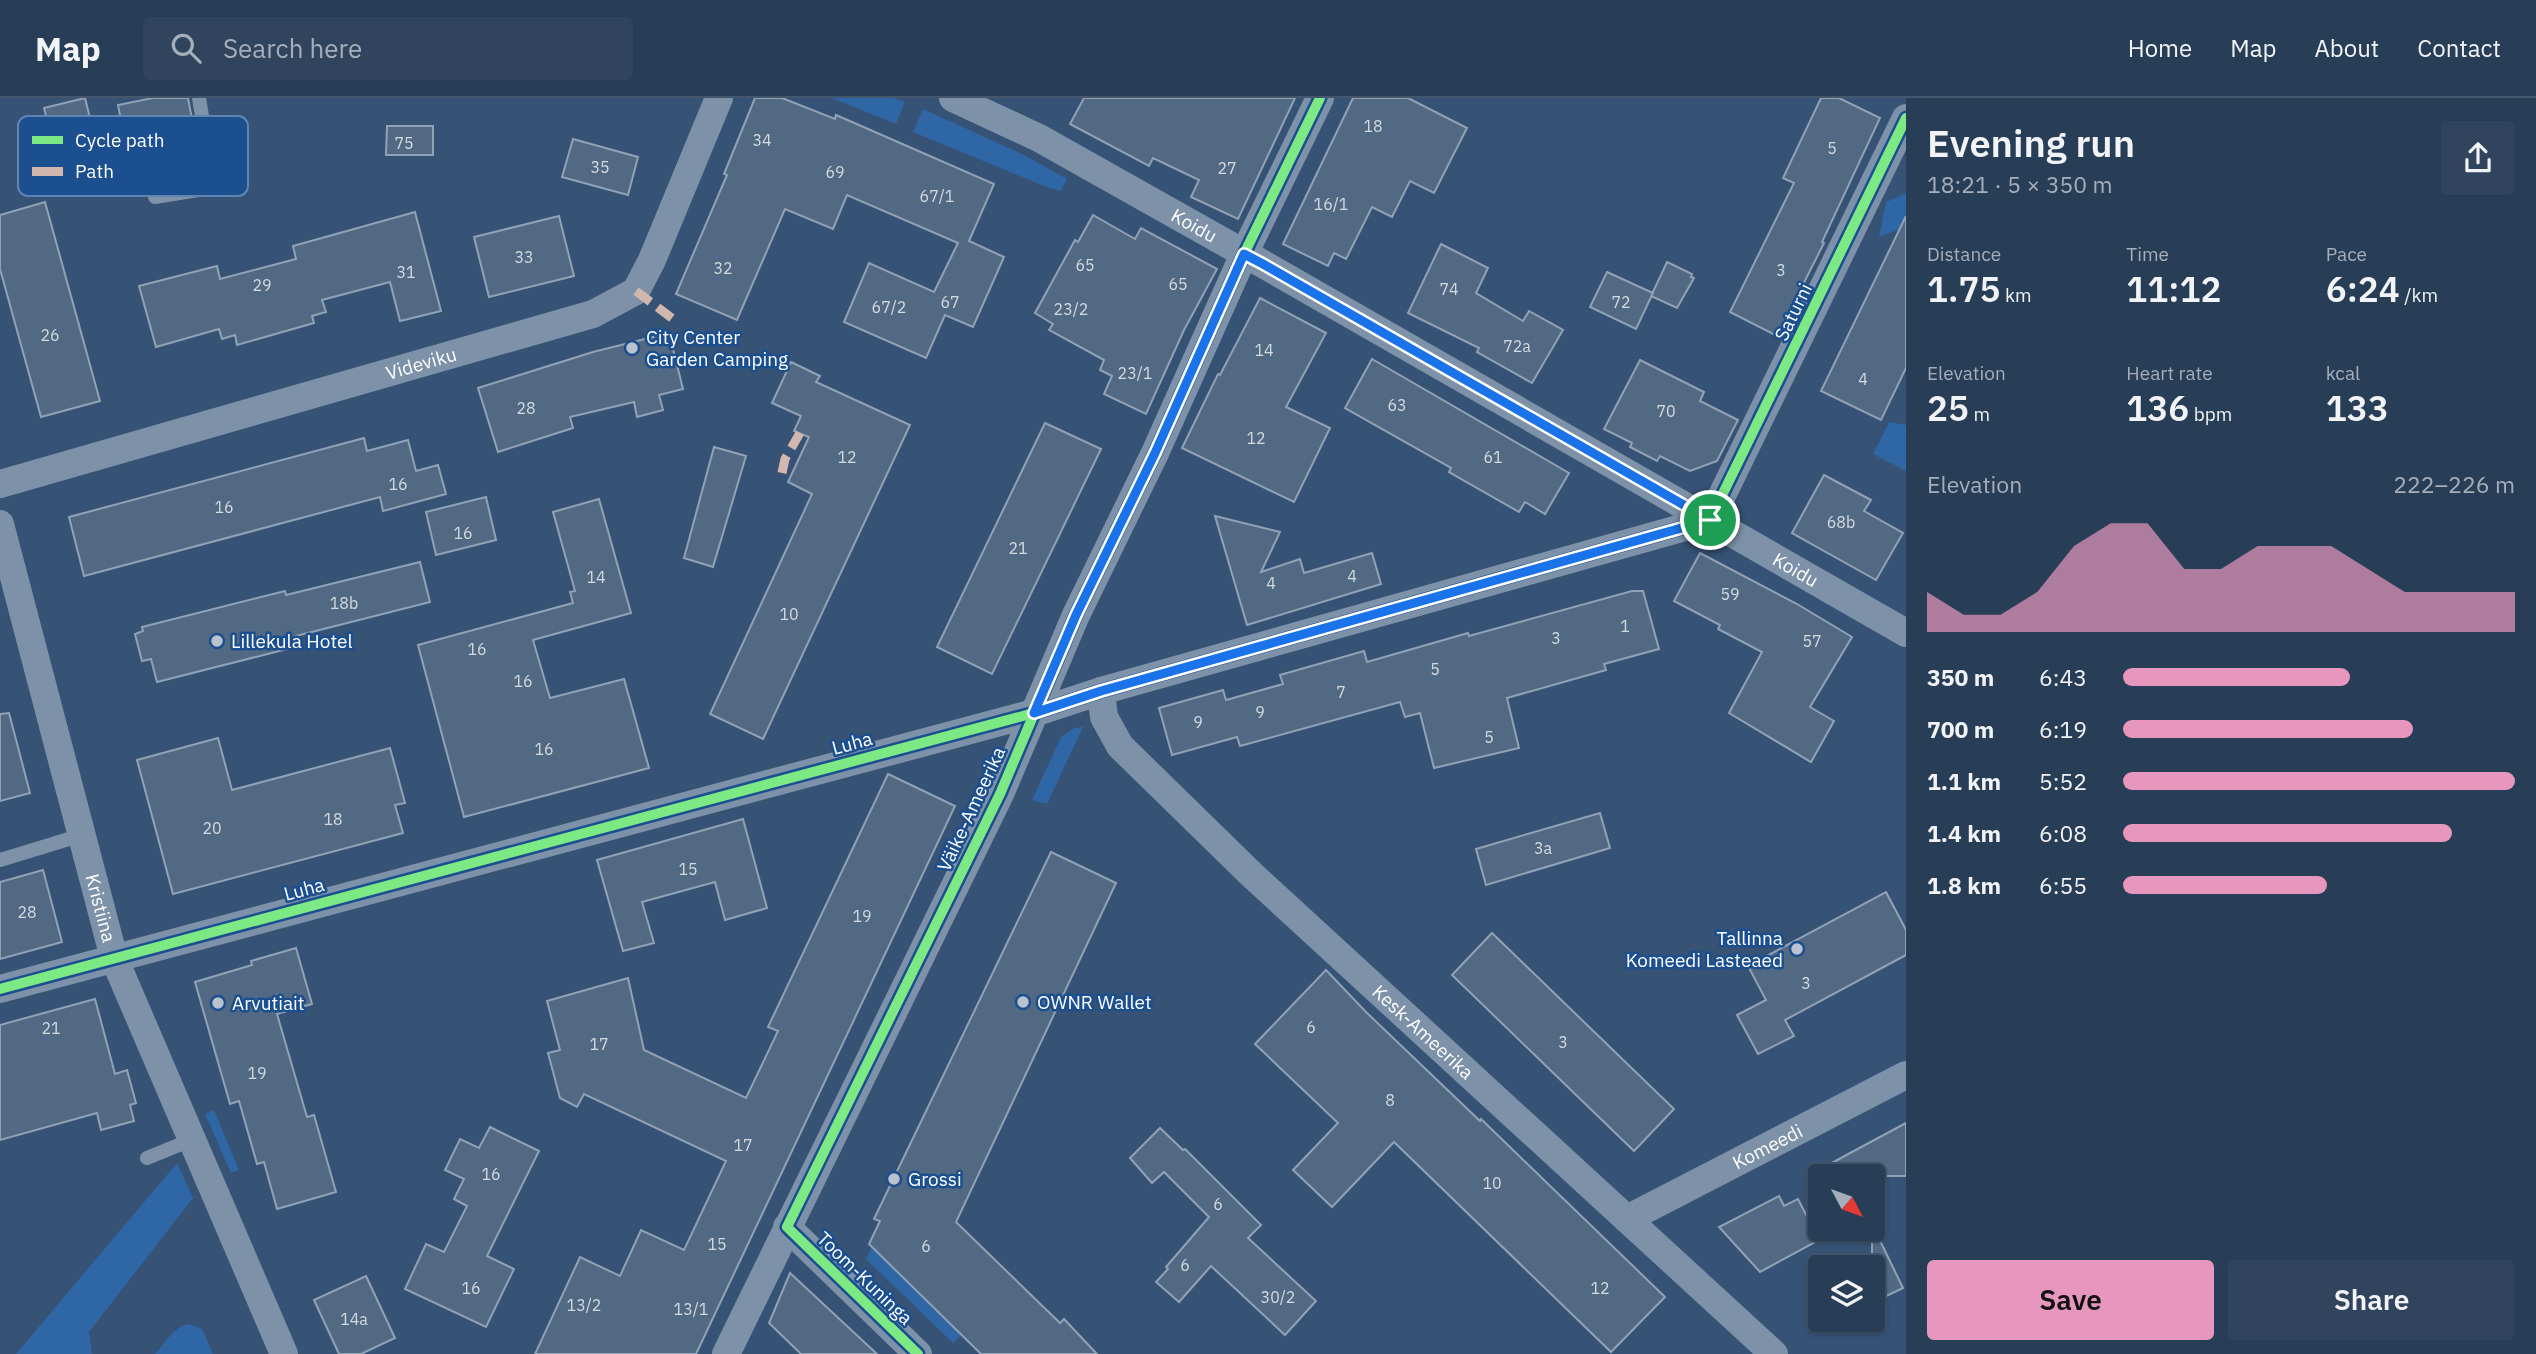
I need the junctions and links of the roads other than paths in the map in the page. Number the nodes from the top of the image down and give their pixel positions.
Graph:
1 (198, 98) edge
2 (719, 98) edge
3 (953, 98) edge
4 (1320, 98) edge
5 (201, 116) edge
6 (1906, 118) edge
7 (161, 196) edge
8 (155, 197) dead end
9 (1244, 254) junction
10 (0, 484) edge
11 (1710, 520) junction
12 (0, 524) edge
13 (1906, 633) edge
14 (1101, 691) junction
15 (1034, 713) junction
16 (80, 828) junction
17 (0, 860) edge
18 (114, 958) junction
19 (0, 989) edge
20 (1906, 1075) edge
21 (191, 1140) junction
22 (147, 1158) dead end
23 (1627, 1220) junction
24 (787, 1227) junction
25 (284, 1354) edge
26 (726, 1354) edge
27 (918, 1354) edge
28 (1774, 1354) edge

1 - 5 lane
2 - 10 street, Videviku
3 - 9 street, Koidu
4 - 9 street, Väike-Ameerika
6 - 11 street, Saturni
7 - 8 lane
9 - 11 street, Koidu
9 - 15 street, Väike-Ameerika
11 - 13 street, Koidu
11 - 14 street, Luha
12 - 16 street, Kristiina
14 - 15 street, Luha
14 - 23 street, Kesk-Ameerika
15 - 18 street, Luha
15 - 24 street, Väike-Ameerika
16 - 17 lane
16 - 18 street, Kristiina
18 - 19 street, Luha
18 - 21 street, Kristiina
20 - 23 street, Komeedi
21 - 22 lane
21 - 25 street, Kristiina
23 - 28 street, Kesk-Ameerika
24 - 26 street, Väike-Ameerika
24 - 27 street, Toom-Kuninga

